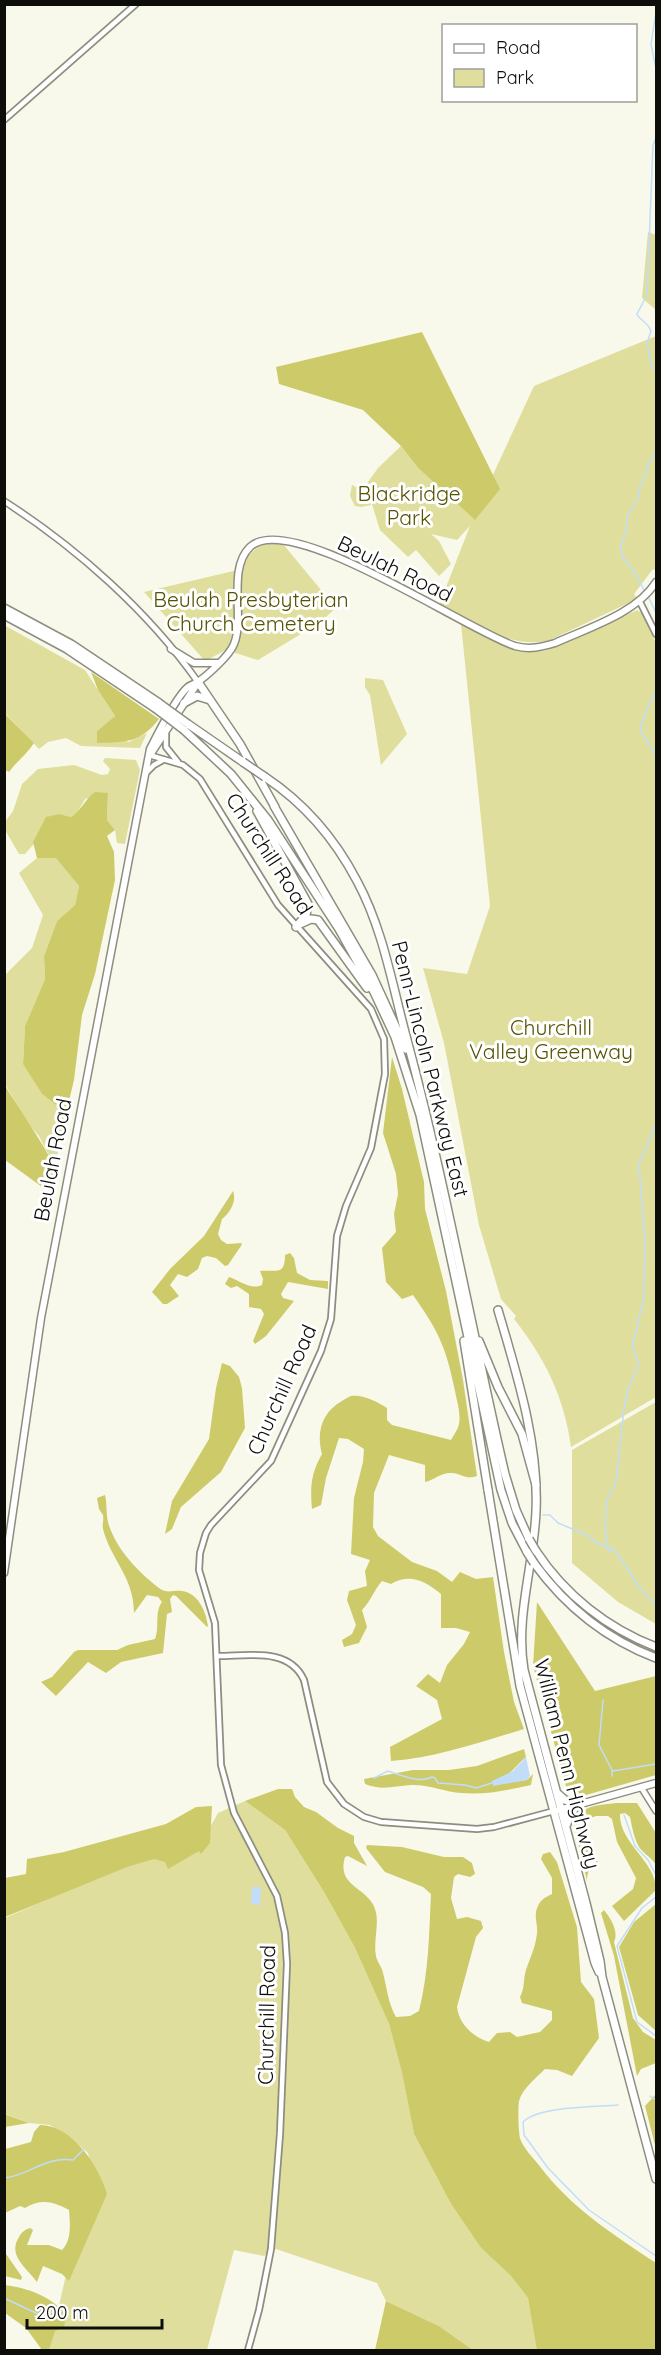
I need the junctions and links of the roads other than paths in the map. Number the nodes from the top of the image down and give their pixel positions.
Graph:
1 (136, 4) edge
2 (4, 120) edge
3 (4, 501) edge
4 (657, 582) edge
5 (642, 601) junction
6 (4, 608) edge
7 (4, 615) edge
8 (657, 634) edge
9 (171, 649) junction
10 (219, 663) junction
11 (198, 682) junction
12 (212, 702) junction
13 (184, 703) junction
14 (157, 706) junction
15 (186, 727) junction
16 (166, 730) junction
17 (149, 755) junction
18 (165, 759) junction
19 (183, 765) junction
20 (145, 775) junction
21 (247, 792) junction
22 (274, 806) junction
23 (296, 927) junction
24 (339, 929) junction
25 (381, 1007) junction
26 (418, 1081) junction
27 (459, 1300) junction
28 (498, 1310) dead end
29 (476, 1336) junction
30 (536, 1485) junction
31 (4, 1574) edge
32 (654, 1646) edge
33 (218, 1656) junction
34 (657, 1658) edge
35 (657, 1783) edge
36 (641, 1787) junction
37 (556, 1792) junction
38 (578, 1804) junction
39 (557, 1810) junction
40 (657, 1811) edge
41 (566, 1829) junction
42 (602, 1977) junction
43 (657, 2179) edge
44 (248, 2350) edge

1 - 2 street
3 - 9 main road
4 - 5 main road, Beulah Road
5 - 8 street
5 - 10 main road, Beulah Road
6 - 14 highway, Penn-Lincoln Parkway East
7 - 14 highway, Penn-Lincoln Parkway East
9 - 10 main road
9 - 11 main road
10 - 11 main road, Beulah Road
11 - 12 highway
11 - 13 main road, Beulah Road
11 - 17 main road, Beulah Road
12 - 13 highway
12 - 22 highway
13 - 16 main road, Beulah Road
14 - 15 highway, Penn-Lincoln Parkway East, bridge
15 - 21 highway, Penn-Lincoln Parkway East
15 - 26 highway, Penn-Lincoln Parkway East, bridge
16 - 17 main road, Beulah Road
16 - 19 street
17 - 18 street, Churchill Road
17 - 20 main road, Beulah Road
18 - 19 street, Churchill Road
18 - 20 street
19 - 23 street, Churchill Road
20 - 31 main road, Beulah Road
21 - 23 highway
21 - 24 highway, Penn-Lincoln Parkway East
22 - 24 highway
22 - 26 highway
23 - 25 highway
23 - 33 street, Churchill Road
24 - 25 highway, Penn-Lincoln Parkway East
25 - 27 highway, Penn-Lincoln Parkway East
26 - 29 highway, Penn-Lincoln Parkway East
27 - 34 highway, Penn-Lincoln Parkway East, bridge
27 - 39 highway, William Penn Highway
28 - 30 highway
29 - 30 highway
29 - 32 highway, Penn-Lincoln Parkway East, bridge
30 - 37 highway, William Penn Highway
33 - 39 street
33 - 44 street, Churchill Road
35 - 36 main road
36 - 38 main road
36 - 40 main road
37 - 38 highway
37 - 39 highway, William Penn Highway
38 - 39 main road
38 - 41 highway
39 - 41 highway, William Penn Highway
39 - 42 highway, William Penn Highway
41 - 42 highway, William Penn Highway
42 - 43 highway, William Penn Highway

